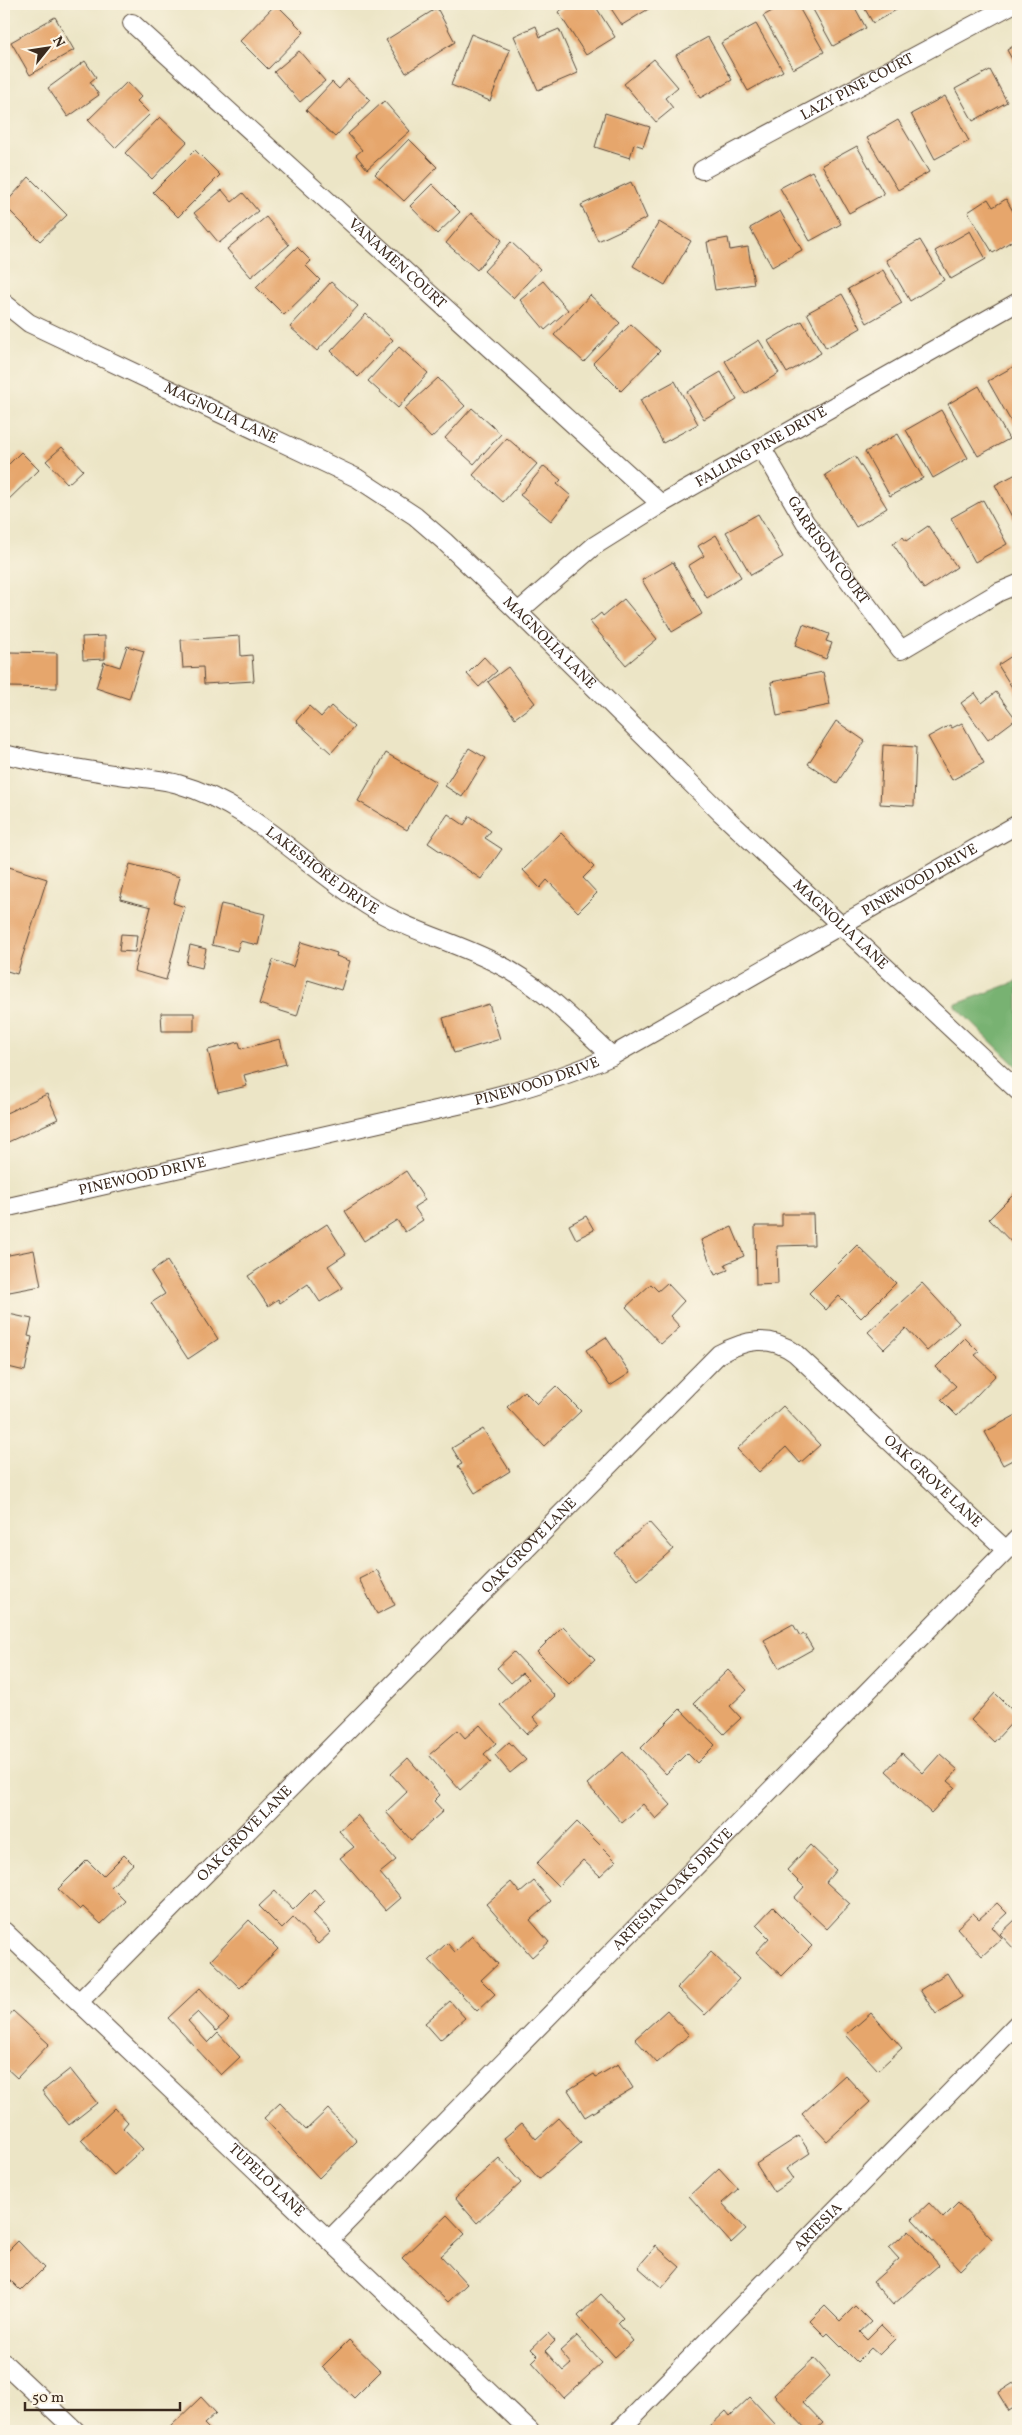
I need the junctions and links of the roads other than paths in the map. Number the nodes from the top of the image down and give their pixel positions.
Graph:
1 (1013, 4) edge
2 (132, 23) dead end
3 (702, 170) dead end
4 (1018, 302) edge
5 (4, 303) edge
6 (762, 448) junction
7 (661, 504) junction
8 (1018, 584) edge
9 (518, 612) junction
10 (4, 754) edge
11 (1018, 824) edge
12 (842, 924) junction
13 (612, 1056) junction
14 (1018, 1091) edge
15 (4, 1208) edge
16 (1012, 1544) edge
17 (4, 1931) edge
18 (79, 2002) junction
19 (1018, 2024) edge
20 (329, 2240) junction
21 (4, 2363) edge
22 (76, 2431) edge
23 (530, 2431) edge
24 (619, 2431) edge

1 - 3 street, LAZY PINE COURT
2 - 7 street, VANAMEN COURT
4 - 6 street, FALLING PINE DRIVE
5 - 9 street, MAGNOLIA LANE
6 - 7 street, FALLING PINE DRIVE
6 - 8 street, GARRISON COURT
7 - 9 street, FALLING PINE DRIVE
9 - 12 street, MAGNOLIA LANE
10 - 13 street, LAKESHORE DRIVE
11 - 12 street, PINEWOOD DRIVE
12 - 13 street, PINEWOOD DRIVE
12 - 14 street, MAGNOLIA LANE
13 - 15 street, PINEWOOD DRIVE
16 - 18 street, OAK GROVE LANE
16 - 20 street, ARTESIAN OAKS DRIVE
17 - 18 street, TUPELO LANE
18 - 20 street, TUPELO LANE
19 - 24 street, ARTESIA
20 - 23 street, TUPELO LANE
21 - 22 street

